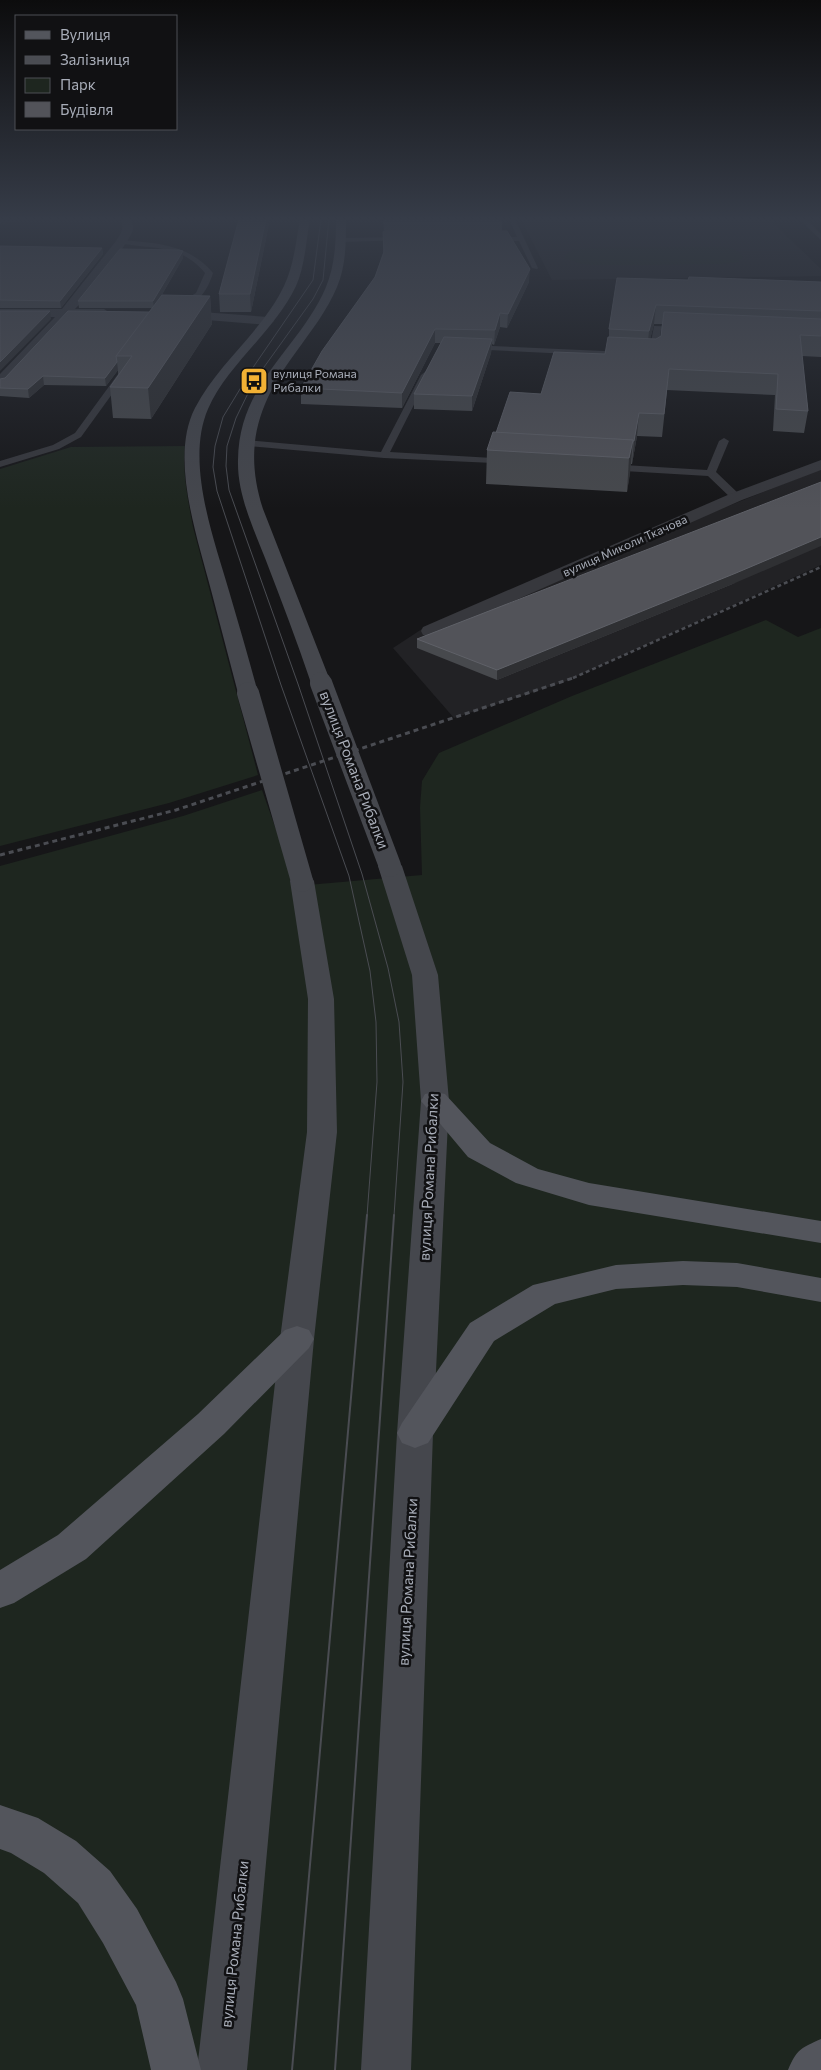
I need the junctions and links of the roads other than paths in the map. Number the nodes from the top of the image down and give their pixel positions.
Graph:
1 (64, 316) edge
2 (189, 316) edge
3 (271, 316) edge
4 (314, 316) edge
5 (268, 321) junction
6 (696, 330) edge
7 (460, 347) edge
8 (432, 363) edge
9 (130, 365) edge
10 (0, 382) edge
11 (724, 441) dead end
12 (247, 443) junction
13 (384, 455) junction
14 (523, 462) edge
15 (0, 464) edge
16 (821, 465) edge
17 (602, 467) edge
18 (711, 473) junction
19 (736, 497) junction
20 (430, 631) dead end
21 (435, 1101) junction
22 (821, 1232) edge
23 (821, 1290) edge
24 (297, 1339) junction
25 (414, 1433) junction
26 (0, 1591) edge
27 (0, 1827) edge
28 (821, 2064) edge
29 (176, 2070) edge
30 (222, 2070) edge
31 (386, 2070) edge
32 (814, 2070) edge

1 - 10 street
2 - 5 street
3 - 5 main road, вулиця Романа Рибалки
4 - 12 main road, вулиця Романа Рибалки
5 - 24 main road, вулиця Романа Рибалки, bridge
6 - 7 lane
8 - 13 lane
9 - 15 lane
11 - 18 lane
12 - 13 lane
12 - 21 main road, вулиця Романа Рибалки, bridge
13 - 14 lane
16 - 19 street, вулиця Миколи Ткачова
17 - 18 lane
18 - 19 lane
19 - 20 street, вулиця Миколи Ткачова
21 - 22 main road
21 - 25 main road, вулиця Романа Рибалки
23 - 25 main road
24 - 26 main road
24 - 30 main road, вулиця Романа Рибалки
25 - 31 main road, вулиця Романа Рибалки
27 - 29 main road
28 - 32 main road

